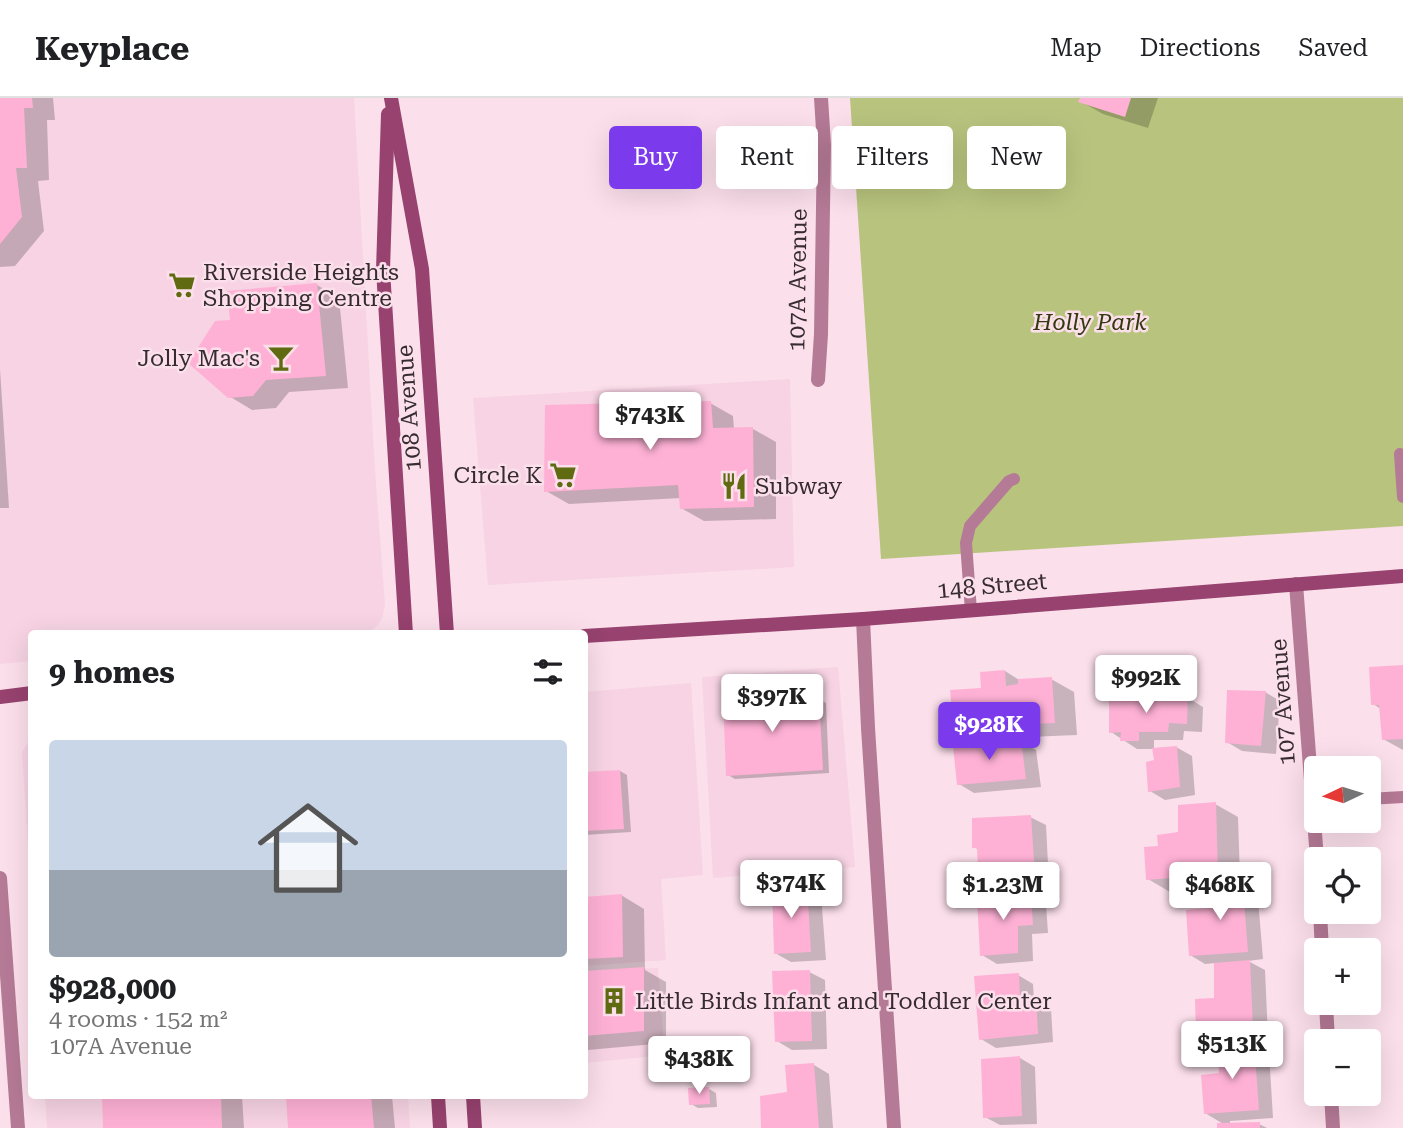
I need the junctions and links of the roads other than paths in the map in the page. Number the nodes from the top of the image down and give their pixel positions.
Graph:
1 (389, 98) edge
2 (821, 98) edge
3 (817, 380) dead end
4 (1400, 454) dead end
5 (1014, 478) dead end
6 (1403, 497) edge
7 (1403, 576) edge
8 (1296, 584) junction
9 (971, 611) junction
10 (863, 619) junction
11 (407, 630) edge
12 (447, 630) edge
13 (588, 636) edge
14 (28, 694) edge
15 (0, 697) edge
16 (1311, 756) edge
17 (1403, 797) edge
18 (1381, 798) edge
19 (0, 878) edge
20 (438, 1099) edge
21 (473, 1099) edge
22 (1332, 1106) edge
23 (18, 1128) edge
24 (440, 1128) edge
25 (475, 1128) edge
26 (894, 1128) edge
27 (1334, 1128) edge

1 - 11 main road, 108 Avenue
1 - 12 main road, 108 Avenue
2 - 3 street, 107A Avenue
4 - 6 lane
5 - 9 lane
7 - 8 main road, 148 Street
8 - 9 main road, 148 Street
8 - 16 street, 107 Avenue
9 - 10 main road, 148 Street
10 - 13 main road, 148 Street
10 - 26 street
14 - 15 main road
17 - 18 lane
19 - 23 street
20 - 24 main road
21 - 25 main road
22 - 27 street

